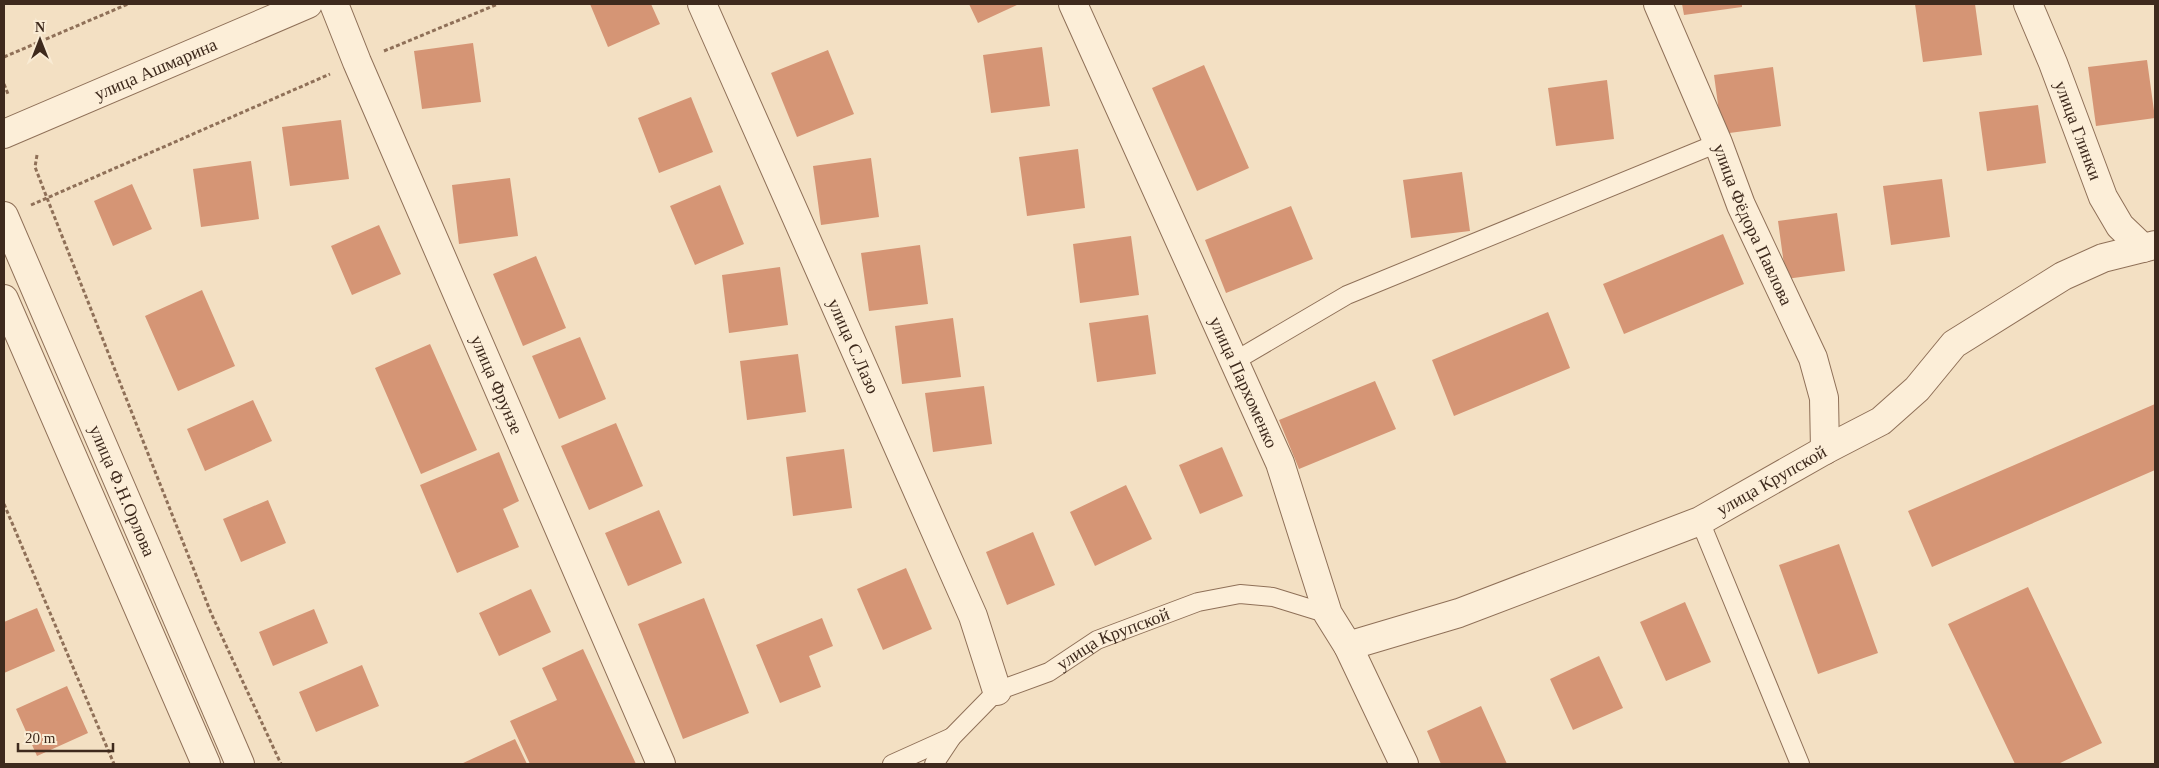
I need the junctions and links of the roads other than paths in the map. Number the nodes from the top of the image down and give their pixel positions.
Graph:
1 (308, 4) edge
2 (334, 4) edge
3 (702, 4) edge
4 (1073, 4) edge
5 (1658, 4) edge
6 (2028, 4) edge
7 (4, 134) edge
8 (1718, 143) junction
9 (4, 216) edge
10 (2149, 246) edge
11 (4, 299) edge
12 (1233, 362) junction
13 (1825, 450) junction
14 (1700, 521) junction
15 (1328, 614) junction
16 (1348, 646) junction
17 (997, 691) junction
18 (952, 737) junction
19 (206, 764) edge
20 (240, 764) edge
21 (661, 764) edge
22 (892, 764) edge
23 (934, 764) edge
24 (1404, 764) edge
25 (1800, 764) edge

1 - 7 street, улица Ашмарина
2 - 21 street, улица Фрунзе
3 - 17 street, улица С.Лазо
4 - 12 street, улица Пархоменко
5 - 8 street, улица Фёдора Павлова
6 - 10 street, улица Глинки
8 - 12 lane
8 - 13 street, улица Фёдора Павлова
9 - 20 street, улица Ф.Н.Орлова
10 - 13 street, улица Крупской
11 - 19 street, улица Ф.Н.Орлова
12 - 15 street, улица Пархоменко
13 - 14 street, улица Крупской
14 - 16 street, улица Крупской
14 - 25 lane
15 - 16 street, улица Пархоменко
15 - 17 lane, улица Крупской
16 - 24 street, улица Пархоменко
17 - 18 lane, улица Крупской
18 - 22 lane
18 - 23 lane, улица Крупской

